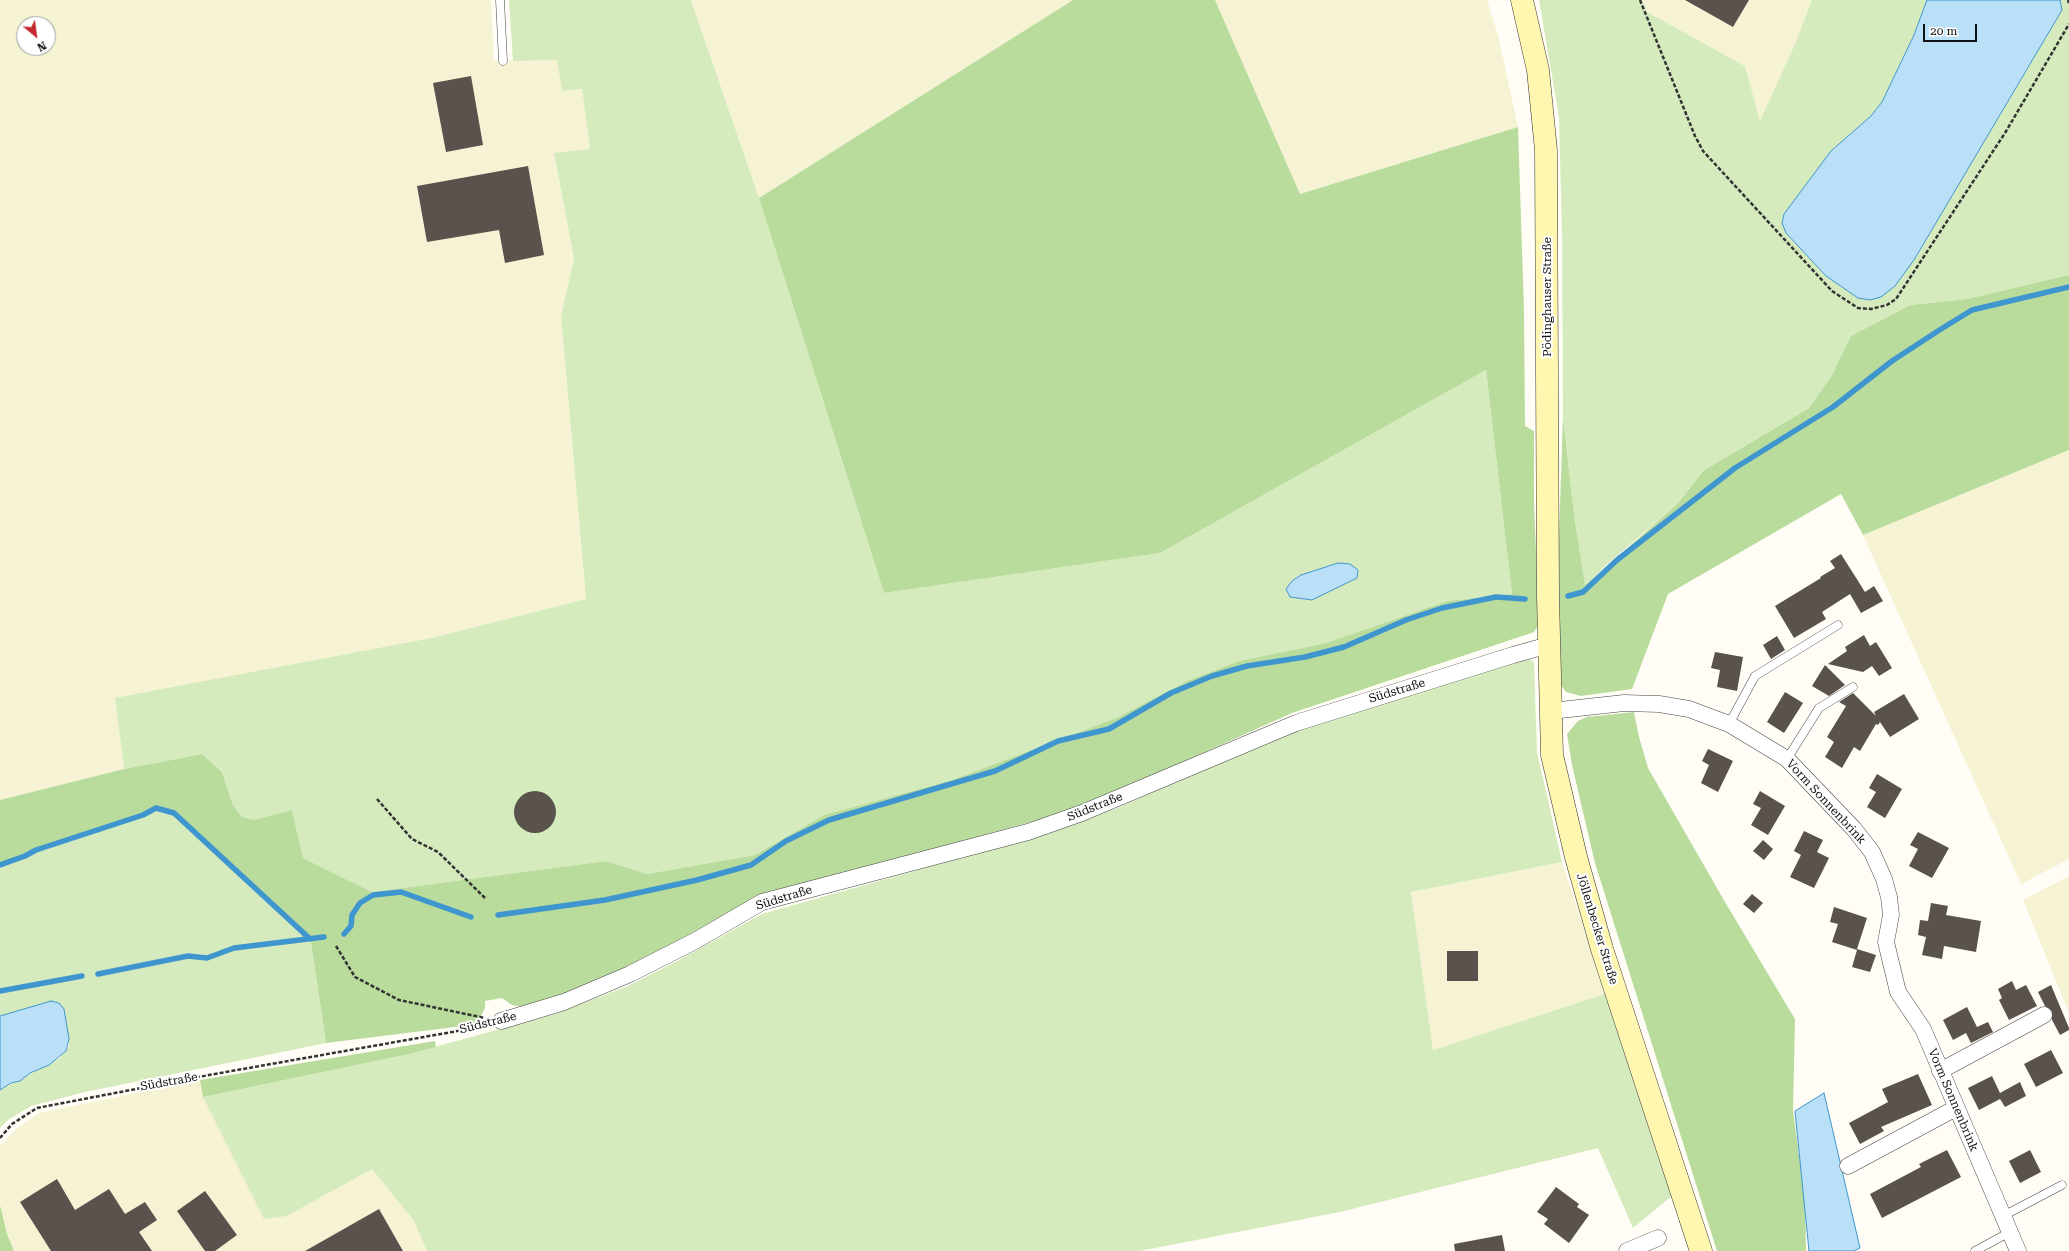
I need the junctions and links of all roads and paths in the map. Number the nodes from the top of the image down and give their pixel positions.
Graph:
1 (500, 0) edge
2 (1522, 0) edge
3 (1640, 0) edge
4 (2068, 0) edge
5 (2069, 3) edge
6 (2069, 24) edge
7 (503, 61) dead end
8 (1548, 597) joint
9 (1838, 625) dead end
10 (1549, 645) junction
11 (1852, 687) dead end
12 (1551, 711) junction
13 (1729, 724) junction
14 (1787, 759) junction
15 (377, 799) dead end
16 (485, 898) dead end
17 (336, 946) dead end
18 (2044, 1015) dead end
19 (501, 1021) junction
20 (1940, 1071) junction
21 (1956, 1108) junction
22 (0, 1138) edge
23 (1848, 1166) dead end
24 (2062, 1184) dead end
25 (2003, 1216) junction
26 (2010, 1232) junction
27 (1658, 1238) dead end
28 (1627, 1251) edge
29 (1701, 1251) edge
30 (1976, 1251) edge
31 (2018, 1251) edge

1 - 7 lane
2 - 8 main road, Pödinghauser Straße
3 - 6 path
4 - 5 path
8 - 10 main road, Jöllenbecker Straße
9 - 13 lane
10 - 12 main road, Jöllenbecker Straße
10 - 19 street, Südstraße
11 - 14 lane
12 - 13 street, Vorm Sonnenbrink
12 - 29 main road, Jöllenbecker Straße
13 - 14 street, Vorm Sonnenbrink
14 - 20 street, Vorm Sonnenbrink
15 - 16 path
17 - 19 path
18 - 20 street
19 - 22 path, Südstraße
20 - 21 street, Vorm Sonnenbrink
21 - 23 street
21 - 25 street, Vorm Sonnenbrink
24 - 25 lane
25 - 26 street, Vorm Sonnenbrink
26 - 30 lane
26 - 31 street, Vorm Sonnenbrink
27 - 28 street

